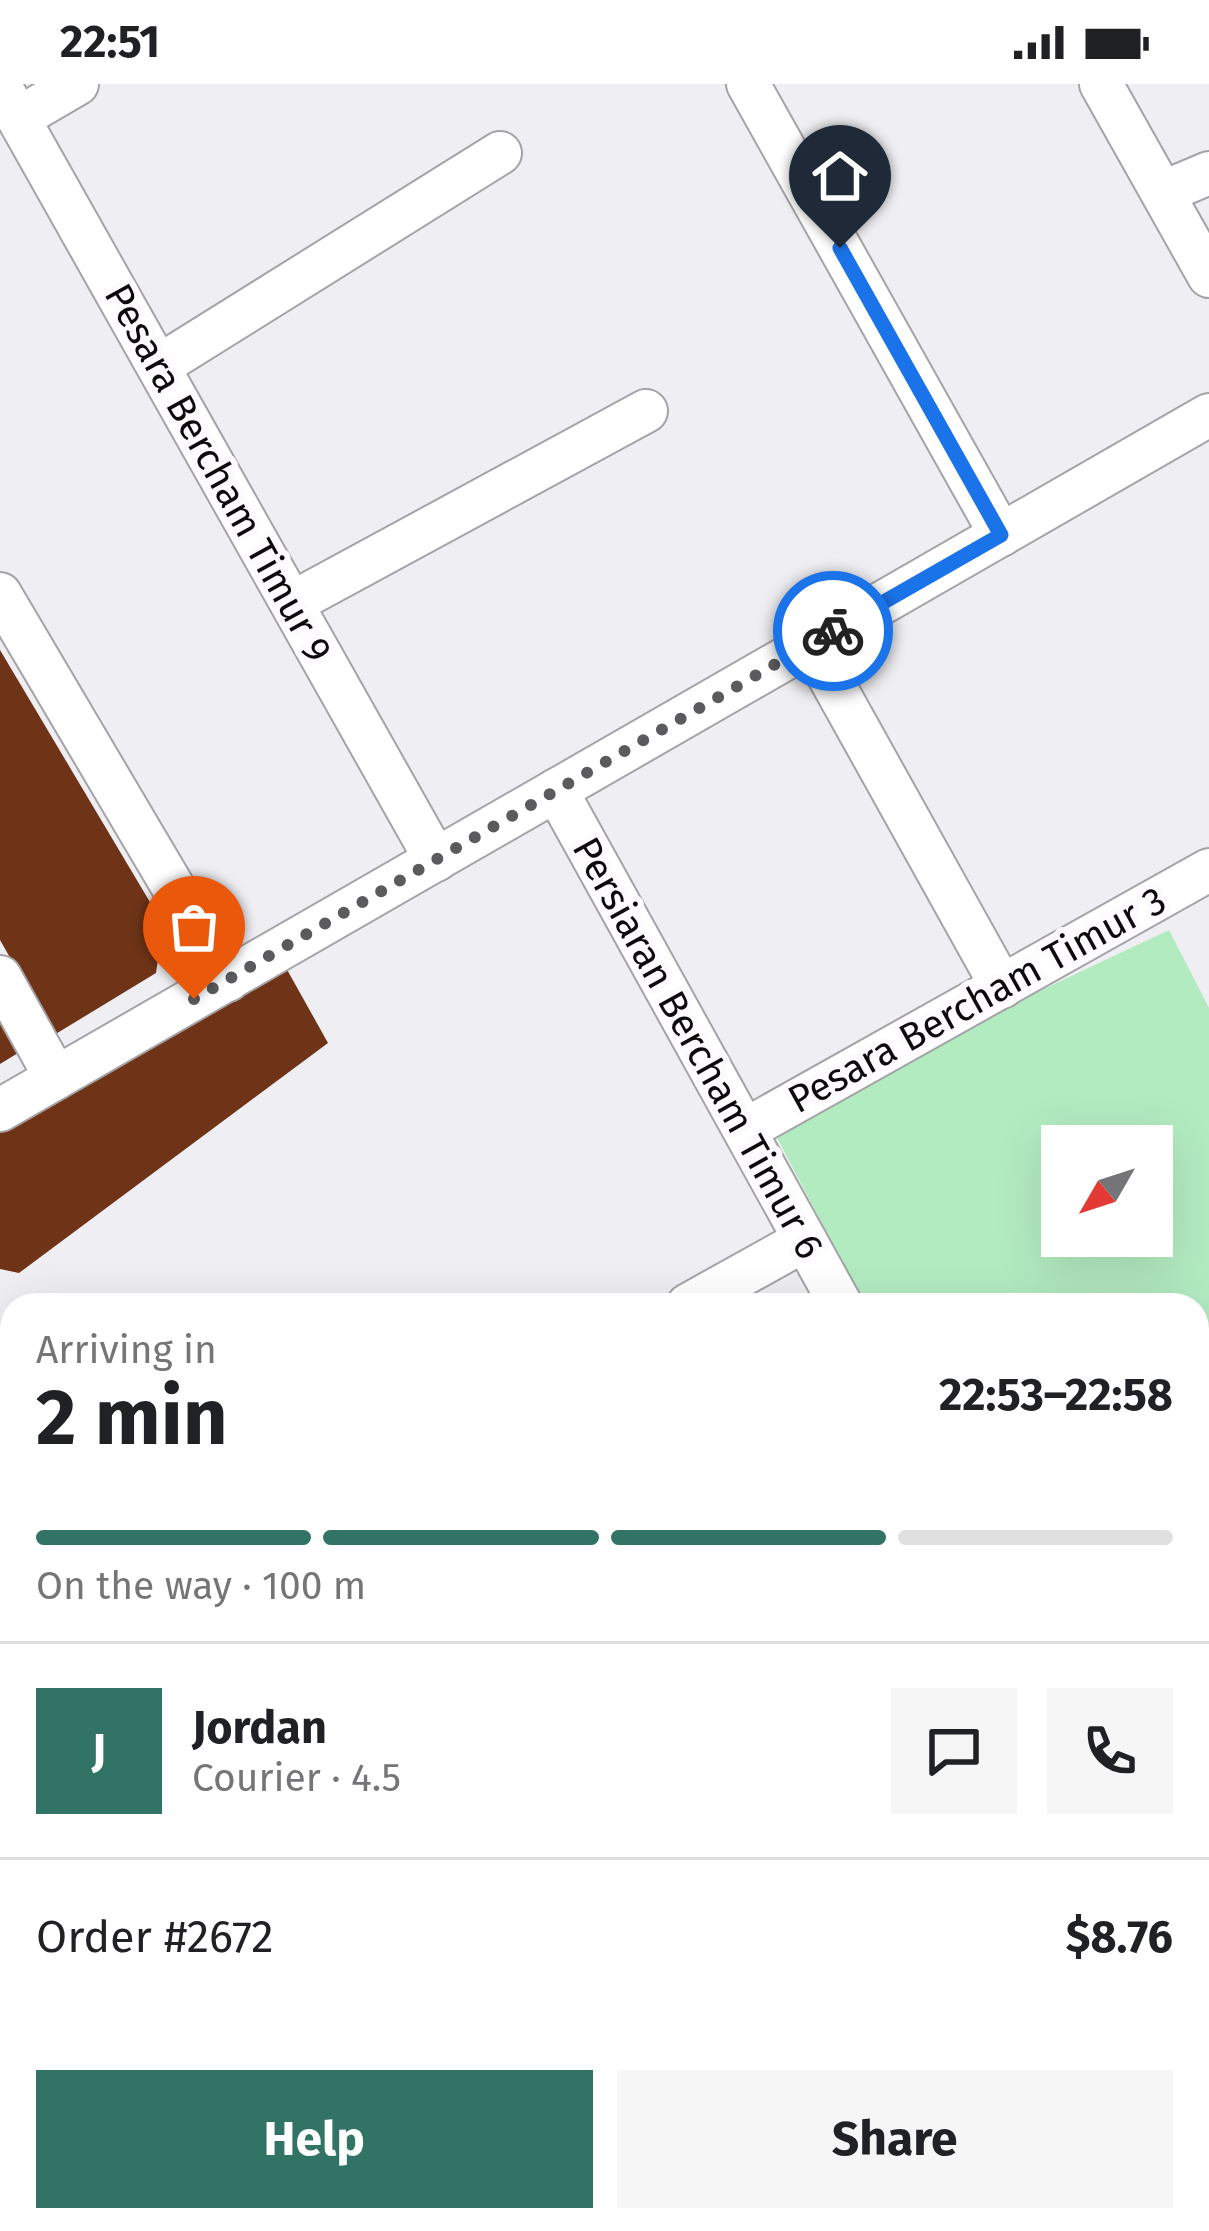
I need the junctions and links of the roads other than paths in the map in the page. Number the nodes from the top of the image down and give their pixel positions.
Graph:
1 (77, 84) edge
2 (748, 84) edge
3 (1101, 84) edge
4 (9, 102) edge
5 (500, 153) dead end
6 (1209, 173) edge
7 (1164, 192) junction
8 (1209, 276) edge
9 (159, 366) junction
10 (646, 411) dead end
11 (1209, 415) edge
12 (1001, 535) junction
13 (0, 594) edge
14 (292, 603) junction
15 (811, 644) junction
16 (556, 790) junction
17 (436, 860) junction
18 (1209, 870) edge
19 (0, 977) edge
20 (228, 980) junction
21 (1002, 987) junction
22 (56, 1078) junction
23 (0, 1110) edge
24 (745, 1130) junction
25 (805, 1240) junction
26 (710, 1293) edge
27 (834, 1293) edge

1 - 4 street
2 - 12 street
3 - 7 street
4 - 9 street, Pesara Bercham Timur 9
5 - 9 street
6 - 7 street
7 - 8 street
9 - 14 street, Pesara Bercham Timur 9
10 - 14 street
11 - 12 street
12 - 15 street
13 - 20 street
14 - 17 street, Pesara Bercham Timur 9
15 - 16 street
15 - 21 street
16 - 17 street
16 - 24 street, Persiaran Bercham Timur 6
17 - 20 street
18 - 21 street, Pesara Bercham Timur 3
19 - 22 street
20 - 22 street
21 - 24 street, Pesara Bercham Timur 3
22 - 23 street
24 - 25 street, Persiaran Bercham Timur 6
25 - 26 street
25 - 27 street, Persiaran Bercham Timur 6

